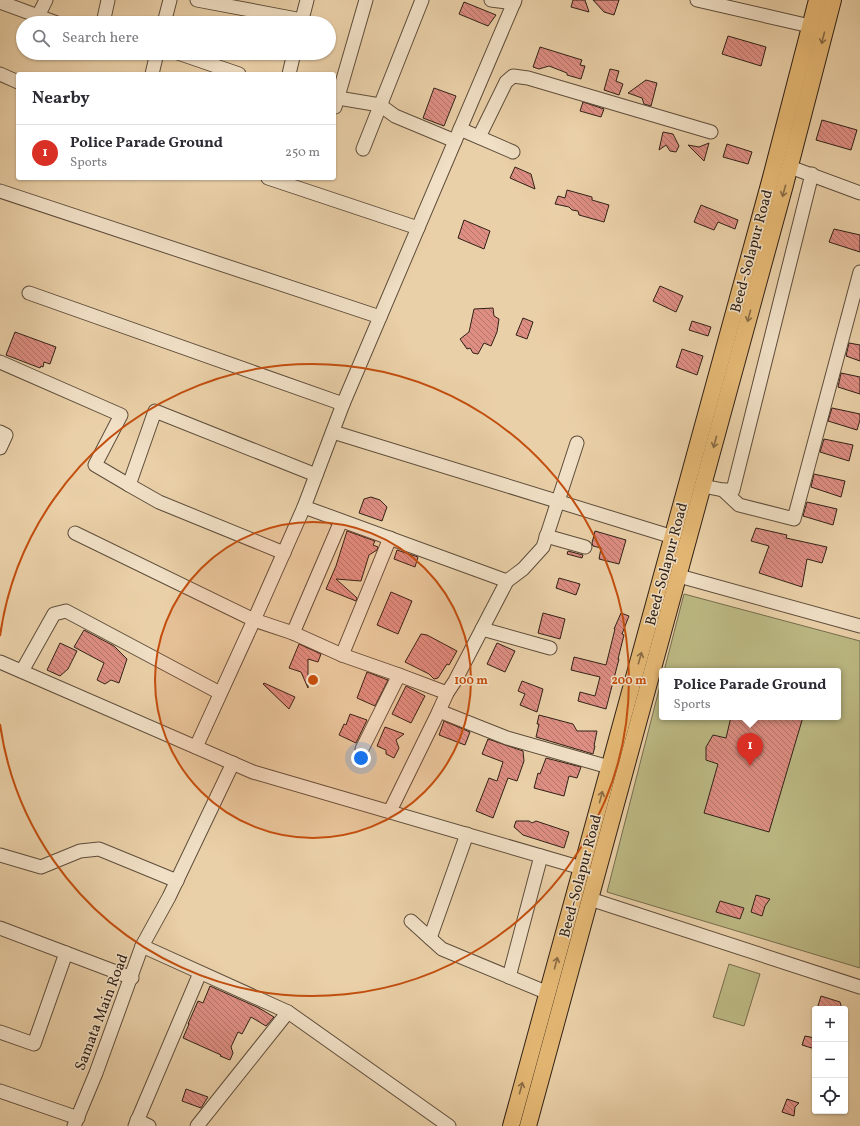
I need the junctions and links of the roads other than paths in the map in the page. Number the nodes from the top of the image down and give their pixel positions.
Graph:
1 (46, 0) edge
2 (108, 0) edge
3 (170, 0) edge
4 (197, 0) edge
5 (307, 0) edge
6 (366, 0) edge
7 (422, 0) edge
8 (491, 0) edge
9 (697, 0) edge
10 (816, 0) edge
11 (833, 0) edge
12 (0, 2) edge
13 (514, 2) edge
14 (721, 3) edge
15 (38, 16) joint
16 (105, 16) edge
17 (166, 16) edge
18 (277, 16) edge
19 (303, 16) edge
20 (810, 26) junction
21 (155, 60) edge
22 (198, 60) edge
23 (292, 60) edge
24 (152, 72) edge
25 (233, 72) edge
26 (289, 72) edge
27 (0, 74) edge
28 (16, 81) edge
29 (336, 102) edge
30 (380, 105) junction
31 (460, 129) junction
32 (711, 132) dead end
33 (479, 137) junction
34 (455, 141) junction
35 (363, 149) dead end
36 (513, 152) dead end
37 (790, 167) junction
38 (812, 174) junction
39 (274, 180) edge
40 (0, 191) edge
41 (860, 193) edge
42 (418, 228) junction
43 (860, 272) edge
44 (29, 293) dead end
45 (380, 317) junction
46 (0, 362) edge
47 (343, 404) junction
48 (0, 432) edge
49 (333, 432) junction
50 (577, 443) dead end
51 (0, 448) edge
52 (316, 475) junction
53 (129, 485) junction
54 (703, 486) junction
55 (723, 490) junction
56 (558, 501) junction
57 (304, 507) junction
58 (341, 521) junction
59 (75, 533) dead end
60 (546, 536) junction
61 (673, 536) junction
62 (390, 538) junction
63 (585, 547) dead end
64 (284, 553) junction
65 (679, 576) junction
66 (507, 581) junction
67 (254, 620) junction
68 (860, 626) edge
69 (482, 629) junction
70 (293, 633) junction
71 (550, 648) dead end
72 (342, 655) junction
73 (0, 662) edge
74 (22, 671) junction
75 (399, 675) junction
76 (220, 693) junction
77 (447, 693) junction
78 (439, 711) junction
79 (196, 747) junction
80 (362, 749) dead end
81 (233, 763) junction
82 (609, 767) junction
83 (390, 811) junction
84 (467, 834) junction
85 (0, 855) edge
86 (541, 856) junction
87 (582, 868) junction
88 (177, 881) junction
89 (590, 899) junction
90 (411, 921) dead end
91 (0, 928) edge
92 (430, 938) junction
93 (142, 946) junction
94 (66, 953) junction
95 (200, 972) junction
96 (509, 976) junction
97 (132, 978) junction
98 (860, 987) edge
99 (548, 993) junction
100 (288, 1012) junction
101 (0, 1032) edge
102 (0, 1091) edge
103 (76, 1122) edge
104 (140, 1124) edge
105 (197, 1126) edge
106 (450, 1126) edge
107 (511, 1126) edge
108 (528, 1126) edge

1 - 15 street
2 - 16 street
3 - 17 street
4 - 18 street
5 - 19 street
6 - 29 street
7 - 30 street
8 - 13 street
9 - 14 street
10 - 20 main road, Beed-Solapur Road
11 -> 37 main road, Beed-Solapur Road
12 - 15 street
13 - 31 street
14 - 20 street
20 - 61 main road, Beed-Solapur Road
21 - 24 street
22 - 25 street
23 - 26 street
27 - 28 street
29 - 30 street
30 - 34 street
30 - 35 street
31 - 33 street
31 - 34 street
32 - 33 street
33 - 36 street
34 - 42 street
37 - 38 street
37 -> 54 main road, Beed-Solapur Road
38 - 41 street
38 - 55 street
39 - 42 street
40 - 45 street
42 - 45 street
43 - 55 street
44 - 47 street
45 - 47 street
46 - 53 street
47 - 49 street
48 - 51 street
49 - 52 street
49 - 56 street
50 - 56 street
52 - 53 street
52 - 57 street
53 - 64 street
54 - 55 street
54 - 65 main road, Beed-Solapur Road
56 - 60 street
56 - 61 street
57 - 58 street
57 - 64 street
58 - 62 street
58 - 70 street
59 - 67 street
60 - 63 street
60 - 66 street
82 -> 61 main road, Beed-Solapur Road
62 - 66 street
62 - 72 street
64 - 67 street
65 - 68 street
65 - 89 main road, Beed-Solapur Road
66 - 69 street
67 - 70 street
67 - 76 street
69 - 71 street
69 - 77 street
70 - 72 street
72 - 75 street
73 - 74 street
74 - 76 street
74 - 79 street
75 - 77 street
75 - 80 street
76 - 79 street
77 - 78 street
78 - 82 street
78 - 83 street
79 - 81 street
81 - 83 street
81 - 88 street
87 -> 82 main road, Beed-Solapur Road
83 - 84 street
84 - 86 street
84 - 92 street
85 - 88 street
86 - 87 street
86 - 96 street
99 -> 87 main road, Beed-Solapur Road
88 - 93 street
89 - 98 street
89 - 108 main road, Beed-Solapur Road
90 - 92 street
91 - 94 street
92 - 96 street
93 - 95 street, Samata Main Road
93 - 97 street, Samata Main Road
94 - 97 street
94 - 101 street
95 - 100 street, Samata Main Road
95 - 104 street
96 - 99 street
97 - 103 street, Samata Main Road
107 -> 99 main road, Beed-Solapur Road
100 - 105 street
100 - 106 street, Samata Main Road
102 - 103 street

